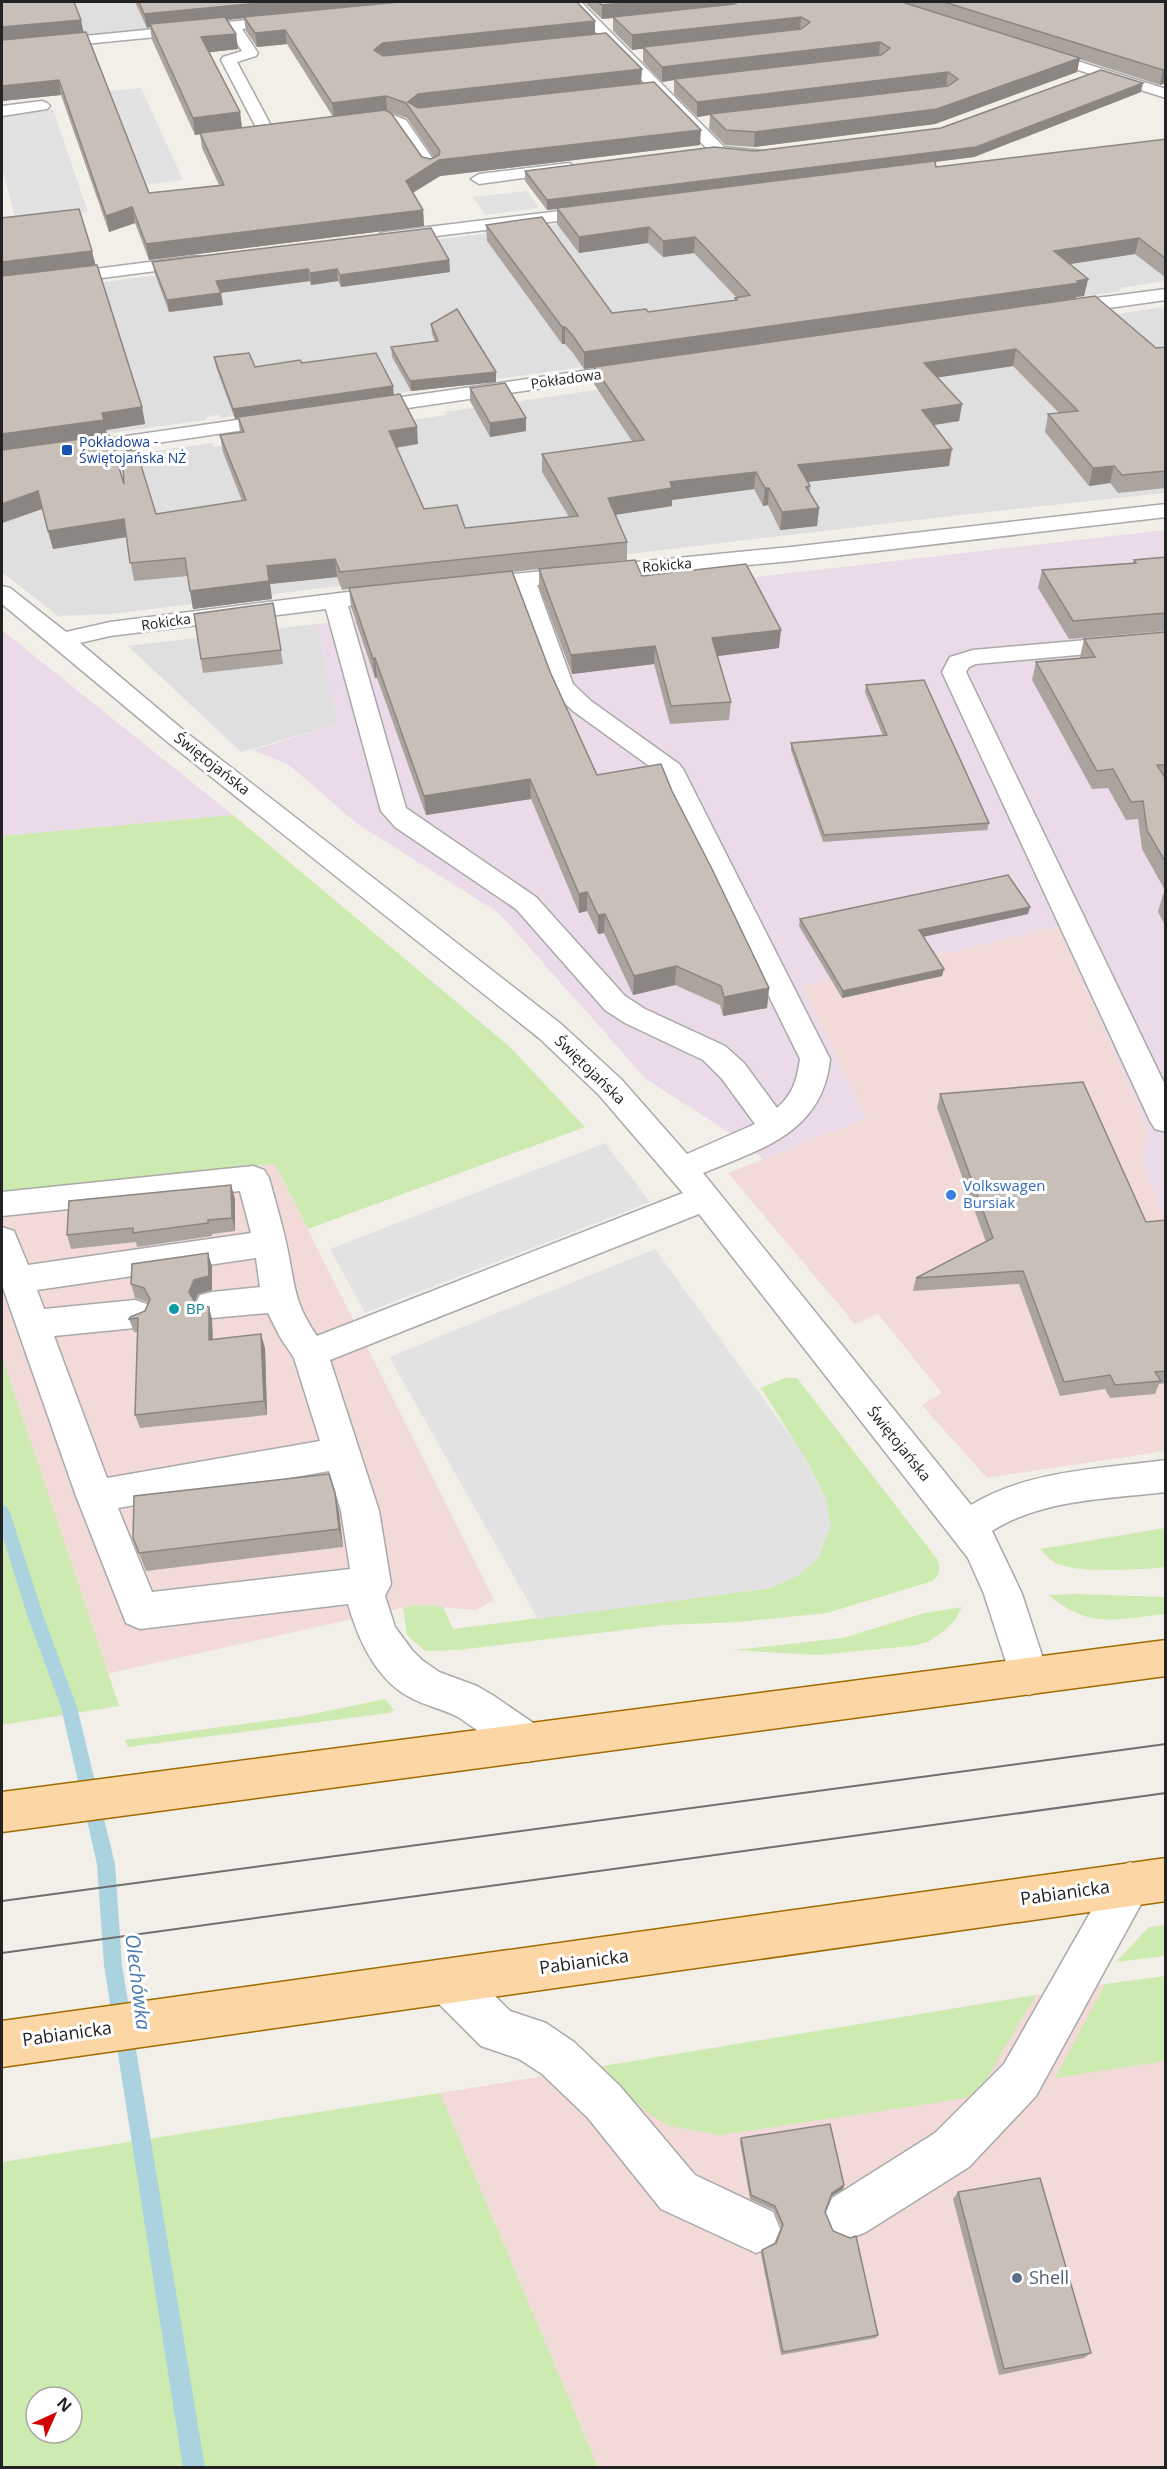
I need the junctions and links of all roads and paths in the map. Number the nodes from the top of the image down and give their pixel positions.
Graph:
1 (574, 2) edge
2 (298, 19) edge
3 (232, 25) junction
4 (1017, 46) edge
5 (2, 48) edge
6 (650, 54) edge
7 (627, 57) junction
8 (1099, 72) junction
9 (1073, 81) edge
10 (682, 86) edge
11 (658, 89) junction
12 (634, 91) edge
13 (1166, 94) edge
14 (42, 106) edge
15 (2, 111) edge
16 (715, 121) edge
17 (343, 124) edge
18 (692, 124) junction
19 (266, 133) edge
20 (718, 151) junction
21 (777, 151) edge
22 (692, 153) edge
23 (589, 165) edge
24 (430, 168) edge
25 (479, 179) edge
26 (619, 208) edge
27 (370, 240) edge
28 (215, 259) edge
29 (2, 286) edge
30 (1166, 294) edge
31 (1036, 313) edge
32 (657, 366) edge
33 (338, 412) edge
34 (303, 417) edge
35 (2, 460) edge
36 (1166, 510) edge
37 (523, 579) junction
38 (452, 587) edge
39 (417, 591) edge
40 (2, 594) edge
41 (335, 600) junction
42 (1166, 640) edge
43 (63, 641) junction
44 (1166, 1121) edge
45 (775, 1128) junction
46 (682, 1169) junction
47 (705, 1198) junction
48 (2, 1204) edge
49 (2, 1240) edge
50 (270, 1243) junction
51 (16, 1280) junction
52 (279, 1298) junction
53 (212, 1305) dead end
54 (135, 1314) edge
55 (32, 1324) junction
56 (310, 1353) junction
57 (342, 1453) junction
58 (1166, 1476) edge
59 (95, 1496) junction
60 (967, 1527) junction
61 (363, 1585) junction
62 (1166, 1658) edge
63 (1029, 1677) junction
64 (528, 1743) junction
65 (21, 1809) edge
66 (1148, 1881) edge
67 (449, 1982) junction
68 (2, 2044) edge
69 (849, 2215) dead end
70 (756, 2229) dead end

1 - 7 street
2 - 3 street
3 - 5 street
3 - 19 street
4 - 8 street
6 - 7 street
7 - 11 street
8 - 9 street
8 - 13 street
10 - 11 street
11 - 12 street
11 - 18 street
14 - 15 street
16 - 18 street
17 - 24 street
18 - 20 street
20 - 21 street
20 - 22 street
23 - 25 street
26 - 27 street
28 - 29 street
30 - 31 street
32 - 33 street, Pokładowa
34 - 35 street
36 - 37 street, Rokicka
37 - 38 street, Rokicka
37 - 45 street
39 - 41 street, Rokicka
40 - 43 street, Świętojańska
41 - 43 street, Rokicka
41 - 45 street
42 - 44 street
43 - 46 street, Świętojańska
45 - 46 street
46 - 47 street, Świętojańska
47 - 56 street
47 - 60 street, Świętojańska
48 - 50 street
49 - 51 street
50 - 51 street
50 - 52 street
51 - 55 street
52 - 53 street
52 - 56 street
54 - 55 street
55 - 59 street
56 - 57 street
57 - 59 street
57 - 61 street
58 - 60 street
59 - 61 street
60 - 63 street, Świętojańska
61 - 64 street
62 - 63 main road
63 - 64 main road
64 - 65 main road
66 - 67 main road, Pabianicka
66 - 69 street
67 - 68 main road, Pabianicka
67 - 70 street

